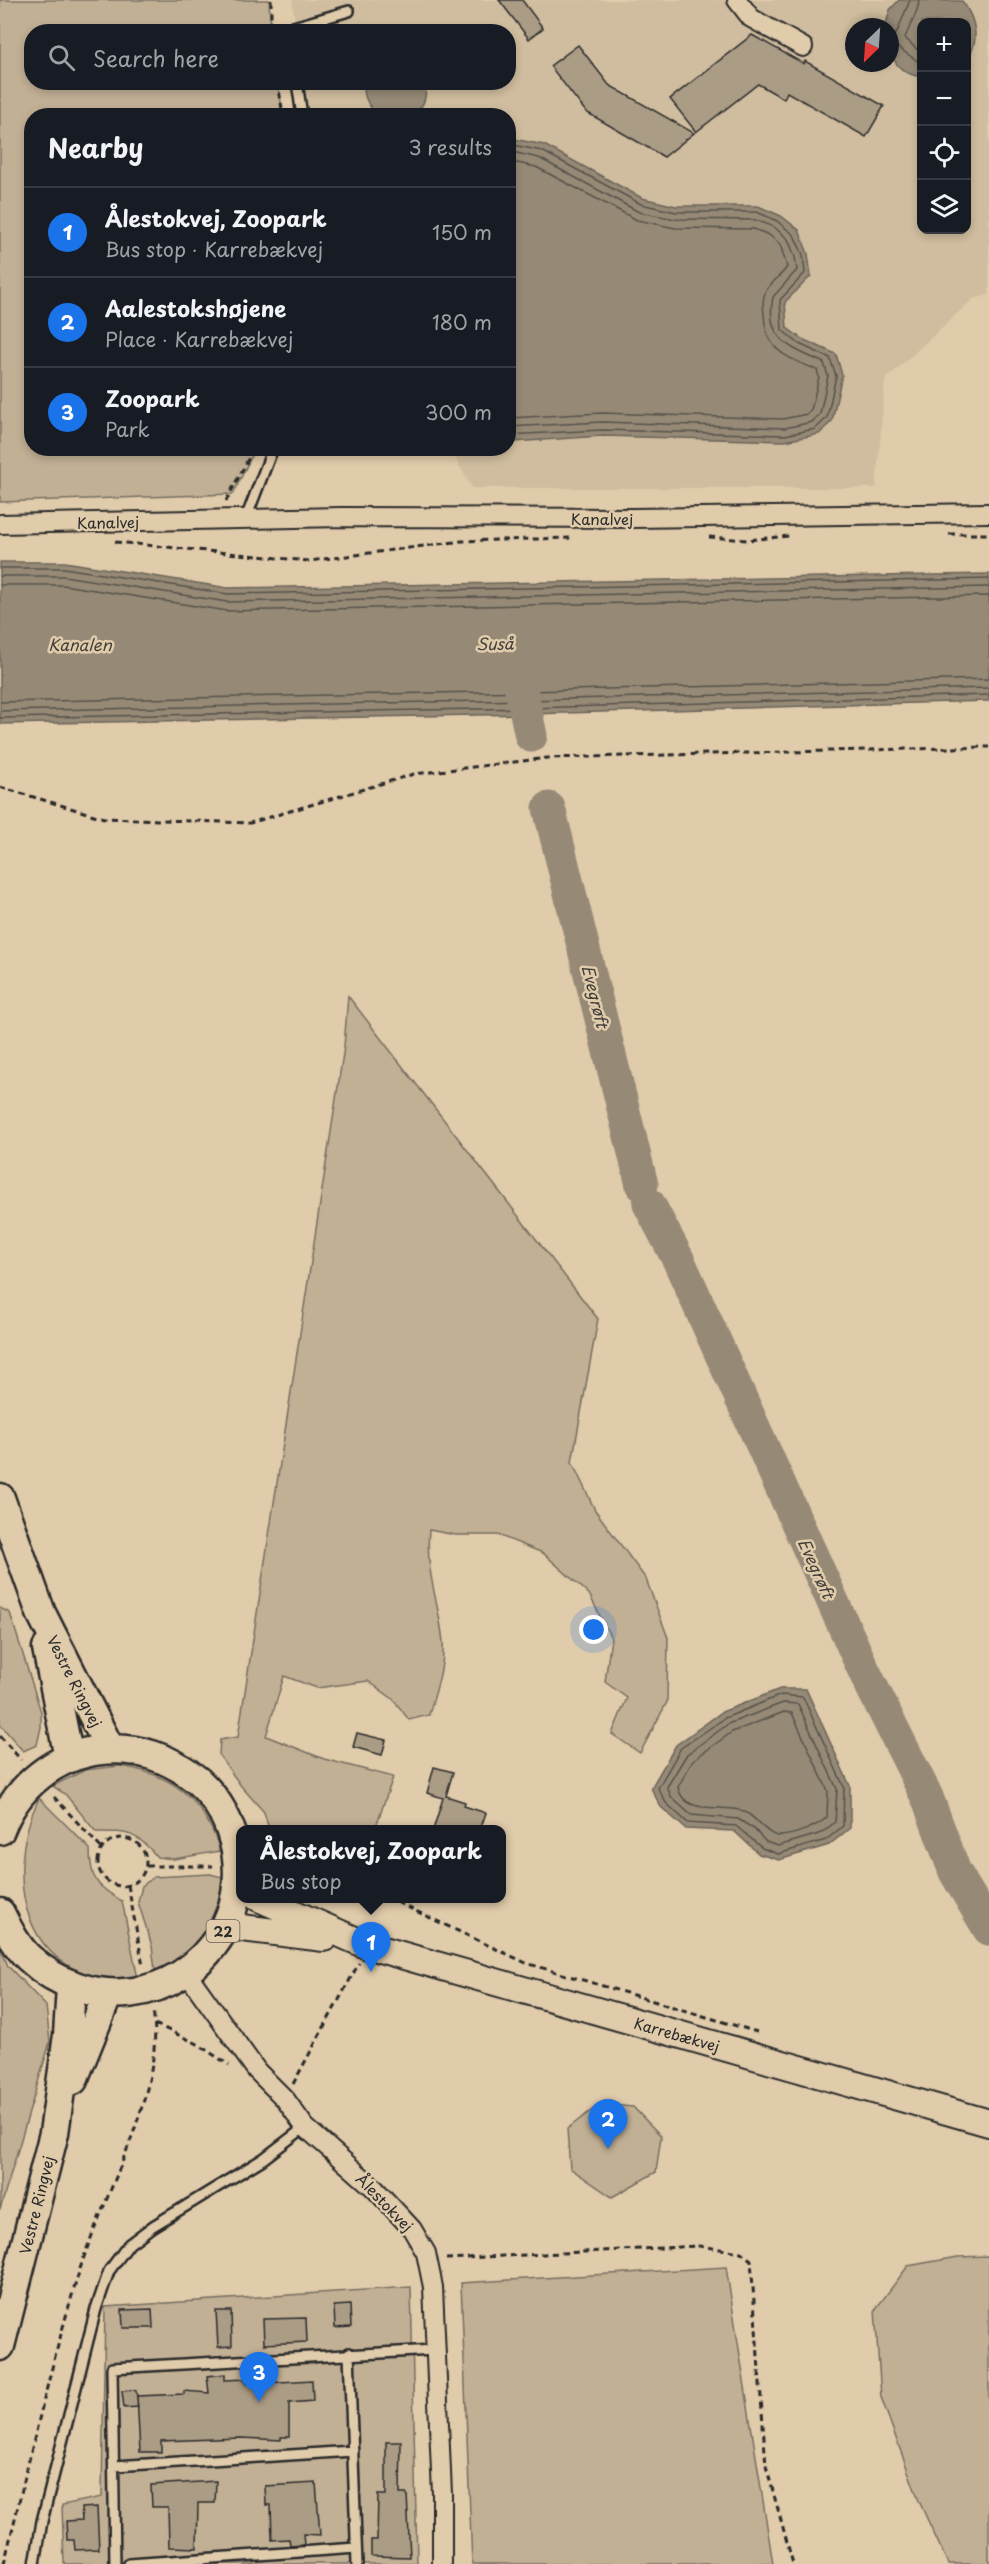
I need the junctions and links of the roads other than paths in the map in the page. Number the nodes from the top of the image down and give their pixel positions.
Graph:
1 (737, 0) edge
2 (349, 11) dead end
3 (304, 24) edge
4 (803, 47) dead end
5 (298, 90) edge
6 (301, 108) edge
7 (270, 456) edge
8 (989, 513) edge
9 (245, 521) junction
10 (0, 524) edge
11 (0, 1498) edge
12 (41, 1613) junction
13 (110, 1749) junction
14 (69, 1758) junction
15 (4, 1813) edge
16 (236, 1851) edge
17 (239, 1903) edge
18 (270, 1903) edge
19 (0, 1913) edge
20 (226, 1926) junction
21 (366, 1945) junction
22 (186, 1972) junction
23 (71, 1986) junction
24 (108, 1994) junction
25 (989, 2123) edge
26 (305, 2127) junction
27 (54, 2133) junction
28 (0, 2346) edge
29 (434, 2350) junction
30 (349, 2353) junction
31 (353, 2451) junction
32 (114, 2466) junction
33 (356, 2548) junction
34 (35, 2564) edge
35 (115, 2564) edge
36 (129, 2564) edge
37 (357, 2564) edge
38 (442, 2564) edge

1 - 4 street
2 - 3 lane
5 - 6 lane
7 - 9 lane
8 - 9 street, Kanalvej
9 - 10 street, Kanalvej
11 - 12 main road, Vestre Ringvej
12 - 13 main road, Vestre Ringvej
12 - 14 main road, Vestre Ringvej
13 - 14 main road, 22
13 - 16 main road, 22
14 - 15 main road, 22
17 - 20 main road, 22
18 - 21 main road, Karrebækvej
19 - 23 main road, 22
20 - 21 main road, Karrebækvej
20 - 22 main road, 22
21 - 25 main road, Karrebækvej
22 - 24 main road, 22
22 - 26 street, Ålestokvej
23 - 24 main road, 22
23 - 27 main road, Vestre Ringvej
24 - 27 main road, Vestre Ringvej
26 - 29 street, Ålestokvej
26 - 34 lane
27 - 28 main road, Vestre Ringvej
29 - 30 lane
29 - 38 street, Ålestokvej
30 - 31 lane
30 - 32 lane
31 - 32 lane
31 - 33 lane
32 - 35 lane
33 - 36 lane
33 - 37 lane

